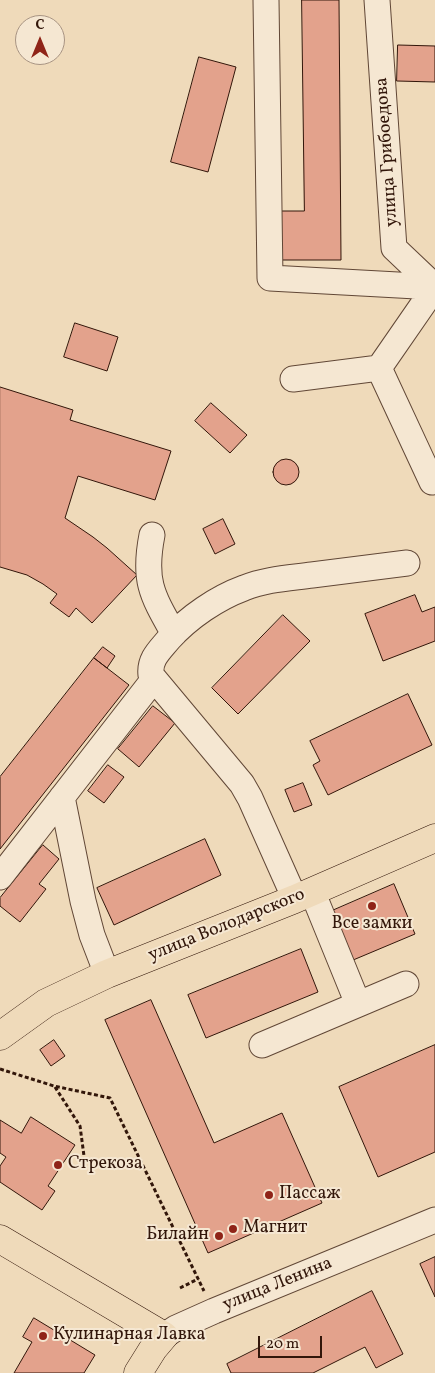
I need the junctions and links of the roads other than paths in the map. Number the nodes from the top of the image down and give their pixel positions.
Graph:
1 (266, 0) edge
2 (377, 0) edge
3 (435, 287) edge
4 (379, 368) junction
5 (293, 379) dead end
6 (432, 482) dead end
7 (152, 535) dead end
8 (407, 562) dead end
9 (174, 634) junction
10 (154, 679) junction
11 (62, 797) junction
12 (433, 844) edge
13 (0, 877) edge
14 (303, 895) junction
15 (108, 974) junction
16 (406, 984) dead end
17 (358, 1004) junction
18 (0, 1036) edge
19 (262, 1045) dead end
20 (435, 1220) edge
21 (0, 1239) edge
22 (164, 1336) junction
23 (138, 1373) edge

1 - 3 street
2 - 3 street, улица Грибоедова
3 - 4 street
4 - 5 street
4 - 6 street
7 - 9 street
8 - 9 street
9 - 10 street
10 - 11 street
10 - 14 street
11 - 13 street
11 - 15 street
12 - 14 main road, улица Володарского
14 - 15 main road, улица Володарского
14 - 17 street
15 - 18 main road, улица Володарского
16 - 17 street
17 - 19 street
20 - 22 street, улица Ленина
21 - 22 main road
22 - 23 main road, улица Ленина

